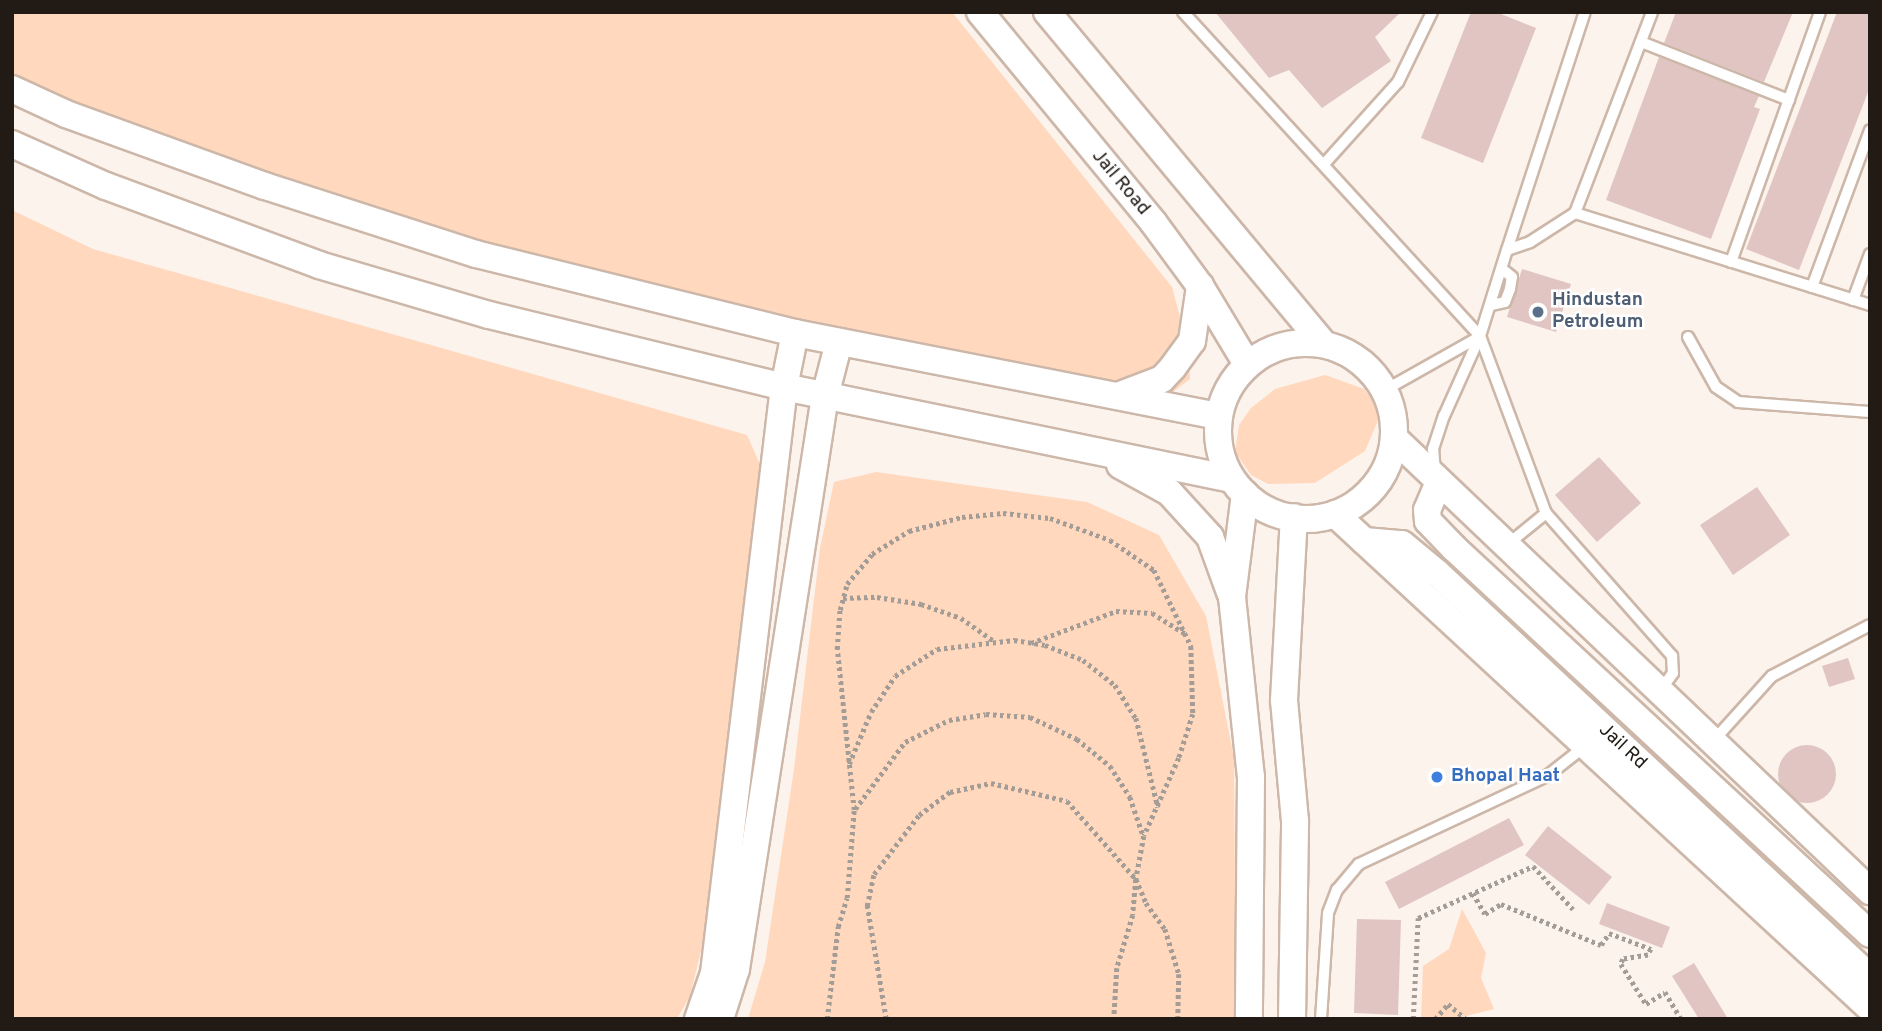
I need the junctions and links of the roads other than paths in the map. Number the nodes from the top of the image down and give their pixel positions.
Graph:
1 (980, 12) edge
2 (1047, 12) edge
3 (1183, 12) edge
4 (1432, 12) edge
5 (1585, 12) edge
6 (1652, 12) edge
7 (1820, 12) edge
8 (1641, 42) junction
9 (12, 89) edge
10 (1789, 100) junction
11 (1869, 135) edge
12 (12, 144) edge
13 (1325, 163) junction
14 (1575, 213) junction
15 (1507, 250) junction
16 (1870, 254) edge
17 (1731, 262) junction
18 (1200, 286) junction
19 (1812, 287) junction
20 (1853, 300) junction
21 (1870, 305) edge
22 (795, 333) junction
23 (1479, 336) junction
24 (1688, 337) dead end
25 (839, 342) junction
26 (1324, 344) junction
27 (1247, 364) junction
28 (784, 387) junction
29 (1385, 390) junction
30 (825, 396) junction
31 (1116, 397) junction
32 (1870, 412) edge
33 (1218, 416) junction
34 (1395, 439) junction
35 (1100, 454) junction
36 (1437, 480) junction
37 (1238, 487) junction
38 (1546, 513) junction
39 (1335, 514) junction
40 (1294, 517) junction
41 (1364, 541) junction
42 (1508, 544) junction
43 (1232, 597) junction
44 (1870, 625) edge
45 (1661, 688) junction
46 (1714, 739) junction
47 (1586, 745) junction
48 (1870, 891) edge
49 (1870, 934) edge
50 (1870, 977) edge
51 (1870, 1009) edge
52 (698, 1019) edge
53 (720, 1019) edge
54 (1249, 1019) edge
55 (1292, 1019) edge
56 (1321, 1019) edge

1 - 18 main road, Jail Road
2 - 26 main road
3 - 13 lane
4 - 13 lane
5 - 15 lane
6 - 8 lane
7 - 10 lane
8 - 10 lane
8 - 14 lane
9 - 22 main road
10 - 17 lane
11 - 19 lane
12 - 28 main road
13 - 23 lane
14 - 15 lane
14 - 17 lane
15 - 23 lane
16 - 20 lane
17 - 19 lane
18 - 27 main road, Jail Road
18 - 31 main road
19 - 20 lane
20 - 21 lane
22 - 25 main road
22 - 28 main road
23 - 29 lane
23 - 36 lane
23 - 38 lane
24 - 32 lane
25 - 30 main road
25 - 31 main road
26 - 27 main road
26 - 29 main road
27 - 33 main road
28 - 30 main road
28 - 52 main road
29 - 34 main road
30 - 35 main road
30 - 53 main road
31 - 33 main road
33 - 37 main road
34 - 36 main road
34 - 39 main road
35 - 37 main road
35 - 43 main road
36 - 42 main road
36 - 49 main road, Jail Rd
37 - 40 main road
37 - 43 main road
38 - 42 lane
38 - 45 lane
39 - 40 main road
39 - 41 main road
40 - 55 main road
41 - 47 main road
41 - 50 main road, Jail Rd
42 - 45 main road
43 - 54 main road
44 - 46 lane
45 - 46 main road
46 - 48 main road
47 - 51 main road
47 - 56 lane

